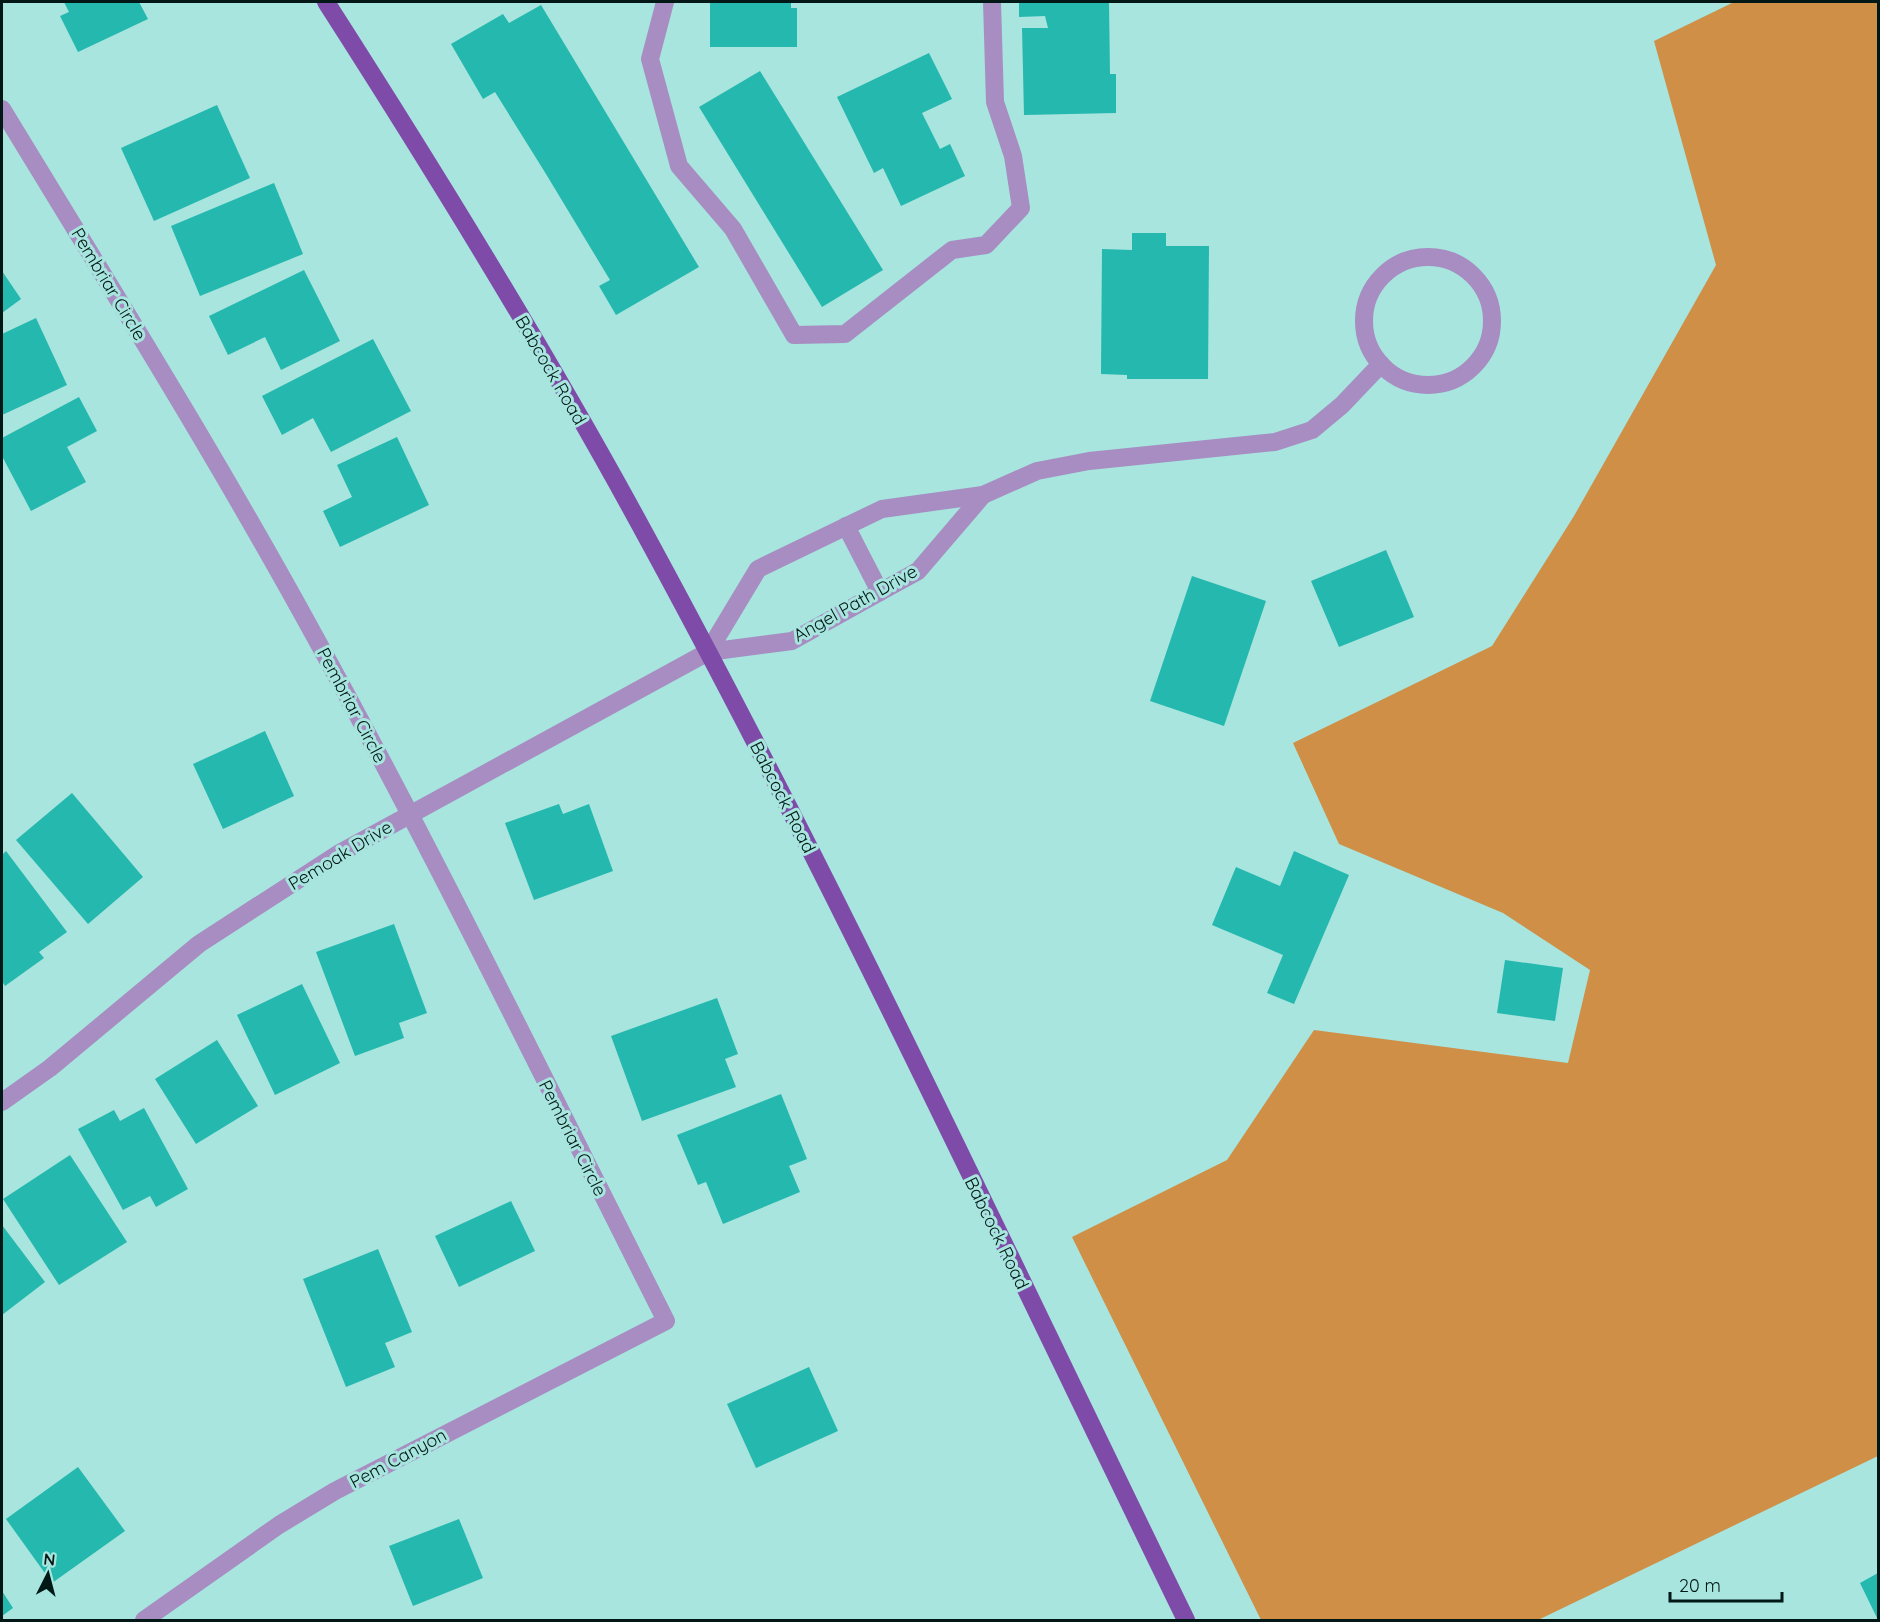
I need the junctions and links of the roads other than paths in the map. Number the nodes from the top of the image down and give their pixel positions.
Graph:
1 (326, 2) edge
2 (665, 2) edge
3 (992, 2) edge
4 (2, 109) edge
5 (1381, 364) junction
6 (983, 495) junction
7 (846, 526) junction
8 (880, 592) junction
9 (708, 652) junction
10 (410, 813) junction
11 (2, 1102) edge
12 (666, 1321) joint
13 (144, 1620) edge
14 (1186, 1620) edge

1 - 9 main road, Babcock Road
2 - 3 street
4 - 10 street, Pembriar Circle
5 - 5 street
5 - 6 street, Angel Path Drive
6 - 7 street, Angel Path Drive
6 - 8 street, Angel Path Drive
7 - 8 street
7 - 9 street, Angel Path Drive
8 - 9 street, Angel Path Drive
9 - 10 street, Pemoak Drive
9 - 14 main road, Babcock Road
10 - 11 street, Pemoak Drive
10 - 12 street, Pembriar Circle
12 - 13 street, Pem Canyon

